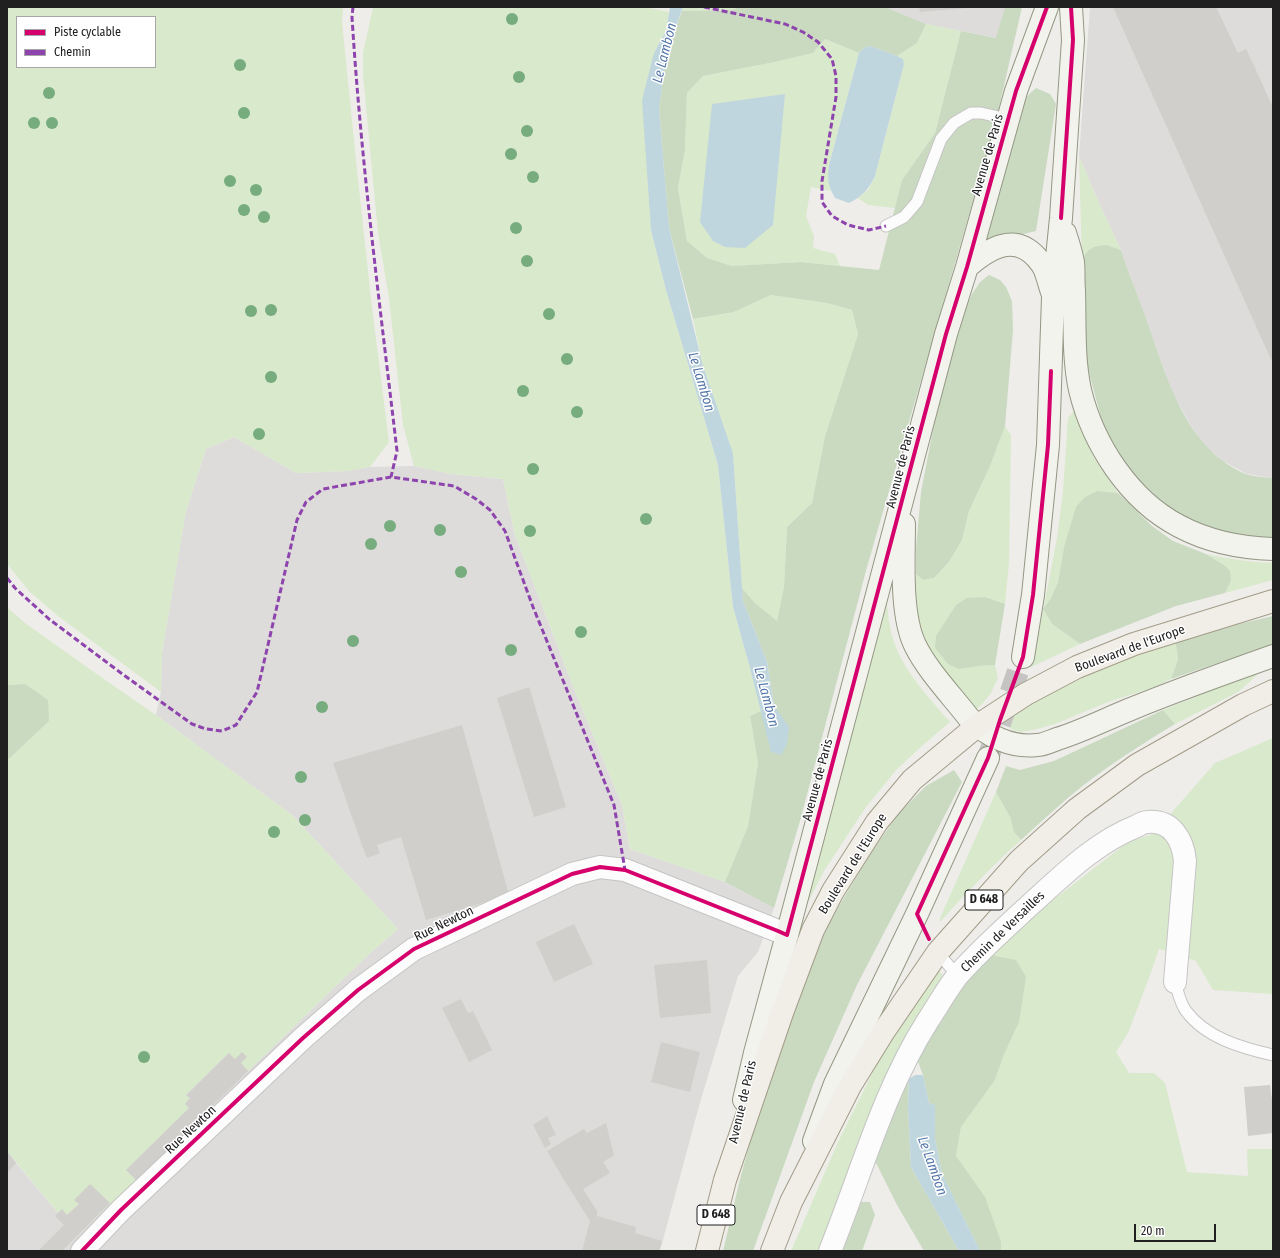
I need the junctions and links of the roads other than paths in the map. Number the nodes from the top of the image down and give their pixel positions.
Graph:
1 (1047, 7) edge
2 (1071, 7) edge
3 (1008, 119) junction
4 (1062, 218) junction
5 (886, 226) dead end
6 (967, 267) junction
7 (1054, 297) junction
8 (904, 493) junction
9 (1273, 549) edge
10 (1273, 601) edge
11 (1273, 656) edge
12 (1023, 657) tunnel mouth
13 (1273, 691) edge
14 (977, 726) junction
15 (988, 758) tunnel mouth
16 (787, 936) junction
17 (944, 960) dead end
18 (958, 976) junction
19 (1175, 982) joint
20 (1273, 1055) edge
21 (725, 1180) junction
22 (792, 1202) junction
23 (82, 1251) edge
24 (707, 1251) edge
25 (772, 1251) edge
26 (830, 1251) edge

1 - 3 main road, Avenue de Paris
2 - 4 main road
3 - 5 lane
3 - 6 main road, Avenue de Paris
4 - 7 main road
4 - 9 main road
6 - 7 main road
6 - 8 main road, Avenue de Paris / D 648
7 - 12 main road
8 - 14 main road
8 - 16 main road, Avenue de Paris / D 648
10 - 14 main road, Boulevard de l'Europe / D 648
11 - 14 main road
13 - 22 main road, D 648
14 - 21 main road, Boulevard de l'Europe / D 648
15 - 22 main road, D 648
16 - 21 main road, Avenue de Paris / D 648
16 - 23 street, Rue Newton
17 - 18 lane
18 - 19 street, Chemin de Versailles
18 - 26 street, Chemin de Versailles
19 - 20 lane
21 - 24 main road, Avenue de Paris / D 648
22 - 25 main road, D 648

